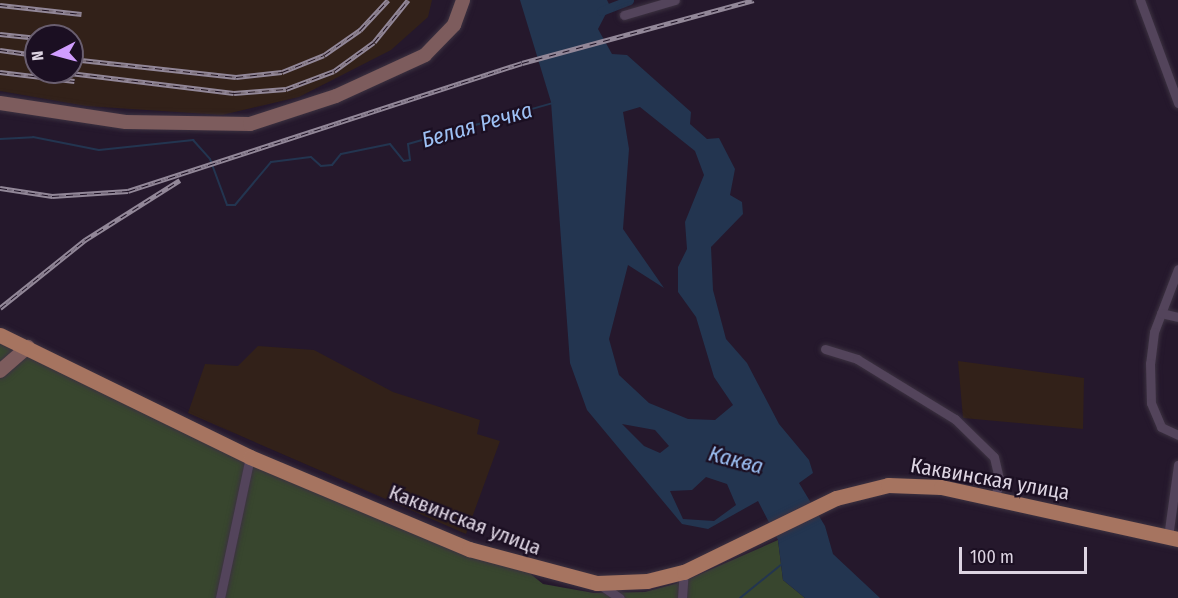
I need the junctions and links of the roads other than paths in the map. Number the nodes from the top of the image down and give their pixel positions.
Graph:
1 (463, 0) edge
2 (675, 0) edge
3 (1140, 0) edge
4 (624, 15) dead end
5 (0, 103) edge
6 (1178, 103) edge
7 (1178, 268) edge
8 (1161, 314) junction
9 (1178, 317) edge
10 (0, 335) edge
11 (28, 347) junction
12 (825, 349) dead end
13 (0, 371) edge
14 (1178, 435) edge
15 (249, 457) junction
16 (1178, 465) edge
17 (994, 498) junction
18 (1173, 538) edge
19 (684, 572) junction
20 (597, 583) junction
21 (220, 598) edge
22 (620, 598) edge
23 (682, 598) edge

1 - 5 main road
2 - 4 street
3 - 6 street
7 - 8 street
8 - 9 street
8 - 14 street
10 - 11 main road, Каквинская улица
11 - 13 main road
11 - 15 main road, Каквинская улица
12 - 17 street
15 - 20 main road, Каквинская улица
15 - 21 street
16 - 18 street
17 - 18 main road, Каквинская улица
17 - 19 main road, Каквинская улица
19 - 20 main road, Каквинская улица
19 - 23 street
20 - 22 street

